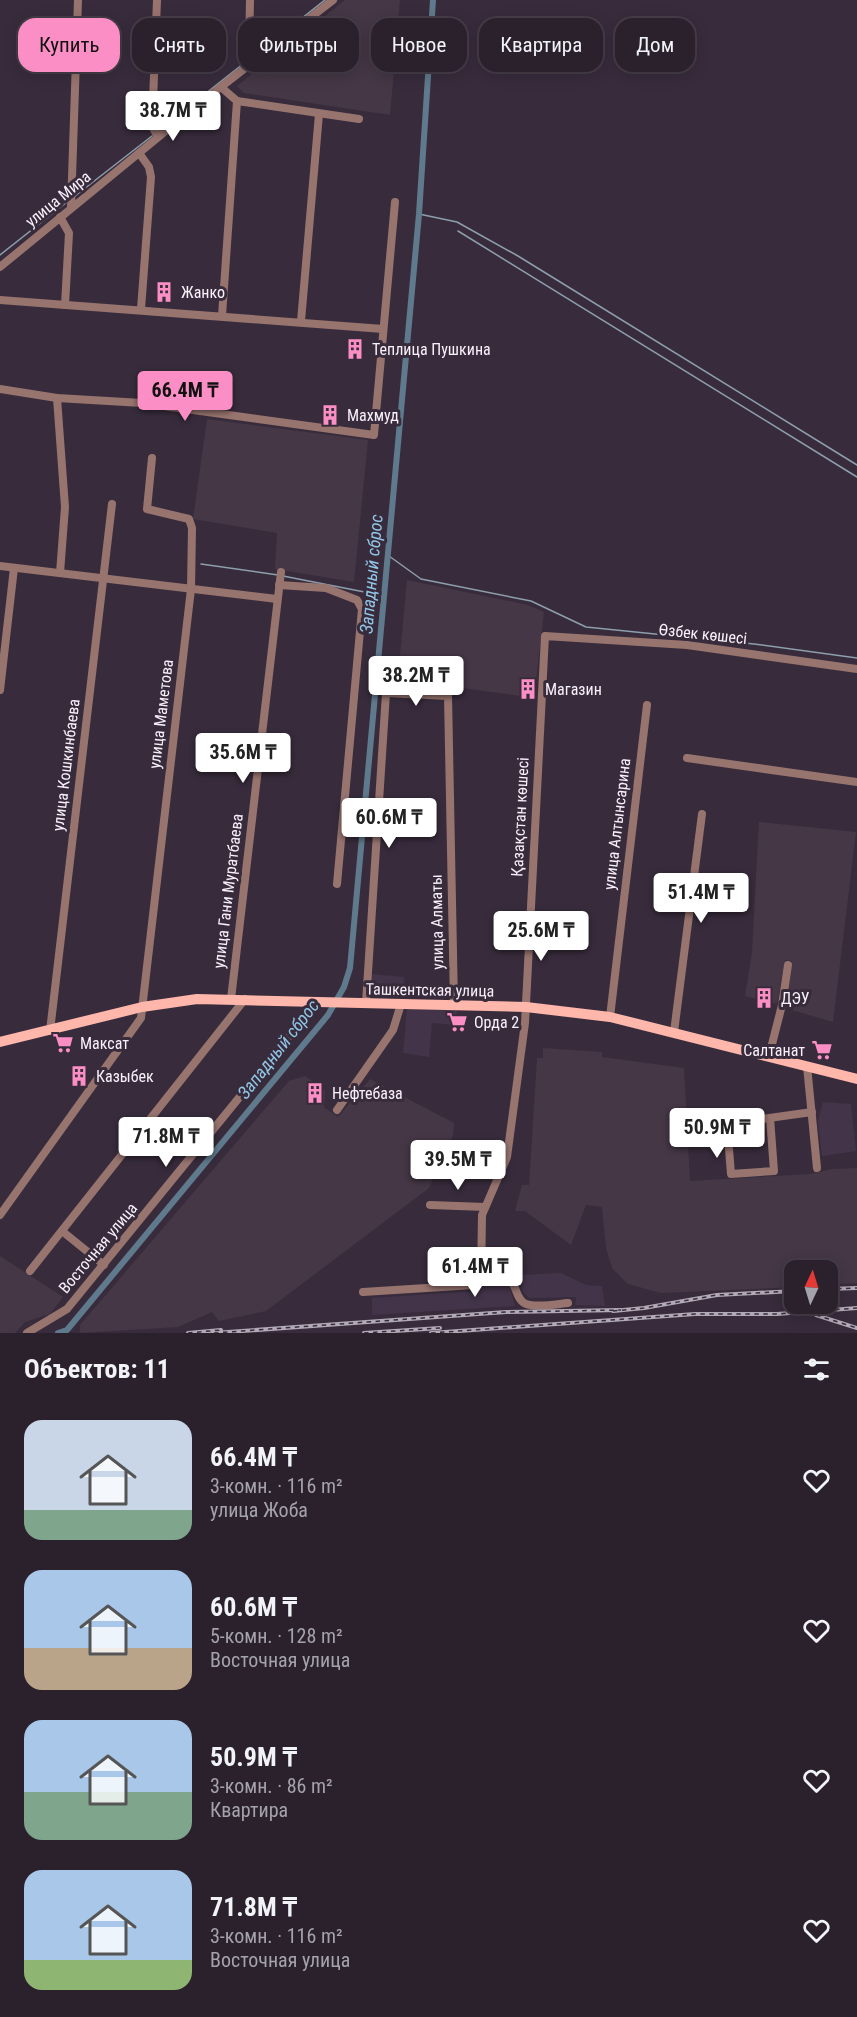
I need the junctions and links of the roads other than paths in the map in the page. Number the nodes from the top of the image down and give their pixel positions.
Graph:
1 (78, 0) edge
2 (157, 0) edge
3 (250, 0) edge
4 (333, 0) edge
5 (250, 18) edge
6 (310, 18) edge
7 (241, 72) edge
8 (222, 87) junction
9 (237, 102) junction
10 (319, 114) junction
11 (359, 119) dead end
12 (158, 137) junction
13 (139, 153) junction
14 (395, 202) dead end
15 (71, 207) junction
16 (60, 217) junction
17 (0, 267) edge
18 (0, 300) edge
19 (65, 305) junction
20 (141, 309) junction
21 (222, 316) junction
22 (301, 321) junction
23 (383, 329) junction
24 (0, 389) edge
25 (57, 398) junction
26 (152, 458) dead end
27 (112, 504) dead end
28 (0, 566) edge
29 (14, 568) junction
30 (280, 572) dead end
31 (60, 573) junction
32 (102, 578) junction
33 (279, 585) junction
34 (191, 589) junction
35 (277, 599) junction
36 (545, 636) joint
37 (857, 669) edge
38 (0, 690) edge
39 (647, 705) dead end
40 (687, 758) dead end
41 (857, 782) edge
42 (702, 814) dead end
43 (337, 884) dead end
44 (788, 965) dead end
45 (231, 999) junction
46 (245, 999) junction
47 (321, 1002) junction
48 (366, 1004) junction
49 (401, 1004) junction
50 (454, 1004) junction
51 (142, 1006) junction
52 (526, 1007) junction
53 (610, 1017) junction
54 (50, 1031) junction
55 (674, 1032) junction
56 (0, 1042) edge
57 (769, 1056) junction
58 (807, 1066) junction
59 (857, 1079) edge
60 (338, 1110) dead end
61 (812, 1112) junction
62 (770, 1118) junction
63 (817, 1168) dead end
64 (430, 1204) dead end
65 (485, 1207) junction
66 (0, 1215) edge
67 (62, 1231) junction
68 (104, 1265) junction
69 (30, 1271) dead end
70 (481, 1280) junction
71 (363, 1292) dead end
72 (568, 1303) dead end
73 (27, 1333) edge

1 - 15 street
2 - 12 street
3 - 5 street
4 - 6 street, улица Мира
7 - 8 street, улица Мира
8 - 9 street
8 - 12 street, улица Мира
9 - 10 street
9 - 21 street
10 - 11 street
10 - 22 street
12 - 13 street, улица Мира
13 - 15 street, улица Мира
13 - 20 street
14 - 23 street
15 - 16 street, улица Мира
16 - 17 street, улица Мира
16 - 19 street
18 - 19 street
19 - 20 street
20 - 21 street
21 - 22 street
22 - 23 street
23 - 25 street
24 - 25 street
25 - 31 street
26 - 34 street, улица Маметова
27 - 32 street, улица Кошкинбаева
28 - 29 street
29 - 31 street
29 - 38 street
30 - 33 street, улица Гани Муратбаева
31 - 32 street
32 - 34 street
32 - 54 street, улица Кошкинбаева
33 - 35 street, улица Гани Муратбаева
33 - 43 street
34 - 35 street
34 - 51 street, улица Маметова
35 - 45 street, улица Гани Муратбаева
36 - 37 street, Өзбек көшесі
36 - 52 street, Қазақстан көшесі
39 - 53 street, улица Алтынсарина
40 - 41 street
42 - 55 street
44 - 57 street
45 - 46 main road, Ташкентская улица
45 - 51 main road, Ташкентская улица
46 - 47 main road, Ташкентская улица
46 - 67 street
47 - 48 main road, Ташкентская улица
47 - 68 street, Восточная улица
48 - 49 main road, Ташкентская улица
48 - 50 street, улица Алматы
49 - 50 main road, Ташкентская улица
49 - 60 street
50 - 52 main road, Ташкентская улица
51 - 54 main road, Ташкентская улица
51 - 66 street, улица Маметова
52 - 53 main road, Ташкентская улица
52 - 65 street, Қазақстан көшесі
53 - 55 main road, Ташкентская улица
54 - 56 main road, Ташкентская улица
55 - 57 main road, Ташкентская улица
57 - 58 main road, Ташкентская улица
58 - 59 main road, Ташкентская улица
58 - 61 street
61 - 62 street
61 - 63 street
62 - 62 street
64 - 65 street
65 - 70 street, Қазақстан көшесі
67 - 68 street
67 - 69 street
68 - 73 street, Восточная улица
70 - 71 street
70 - 72 street

